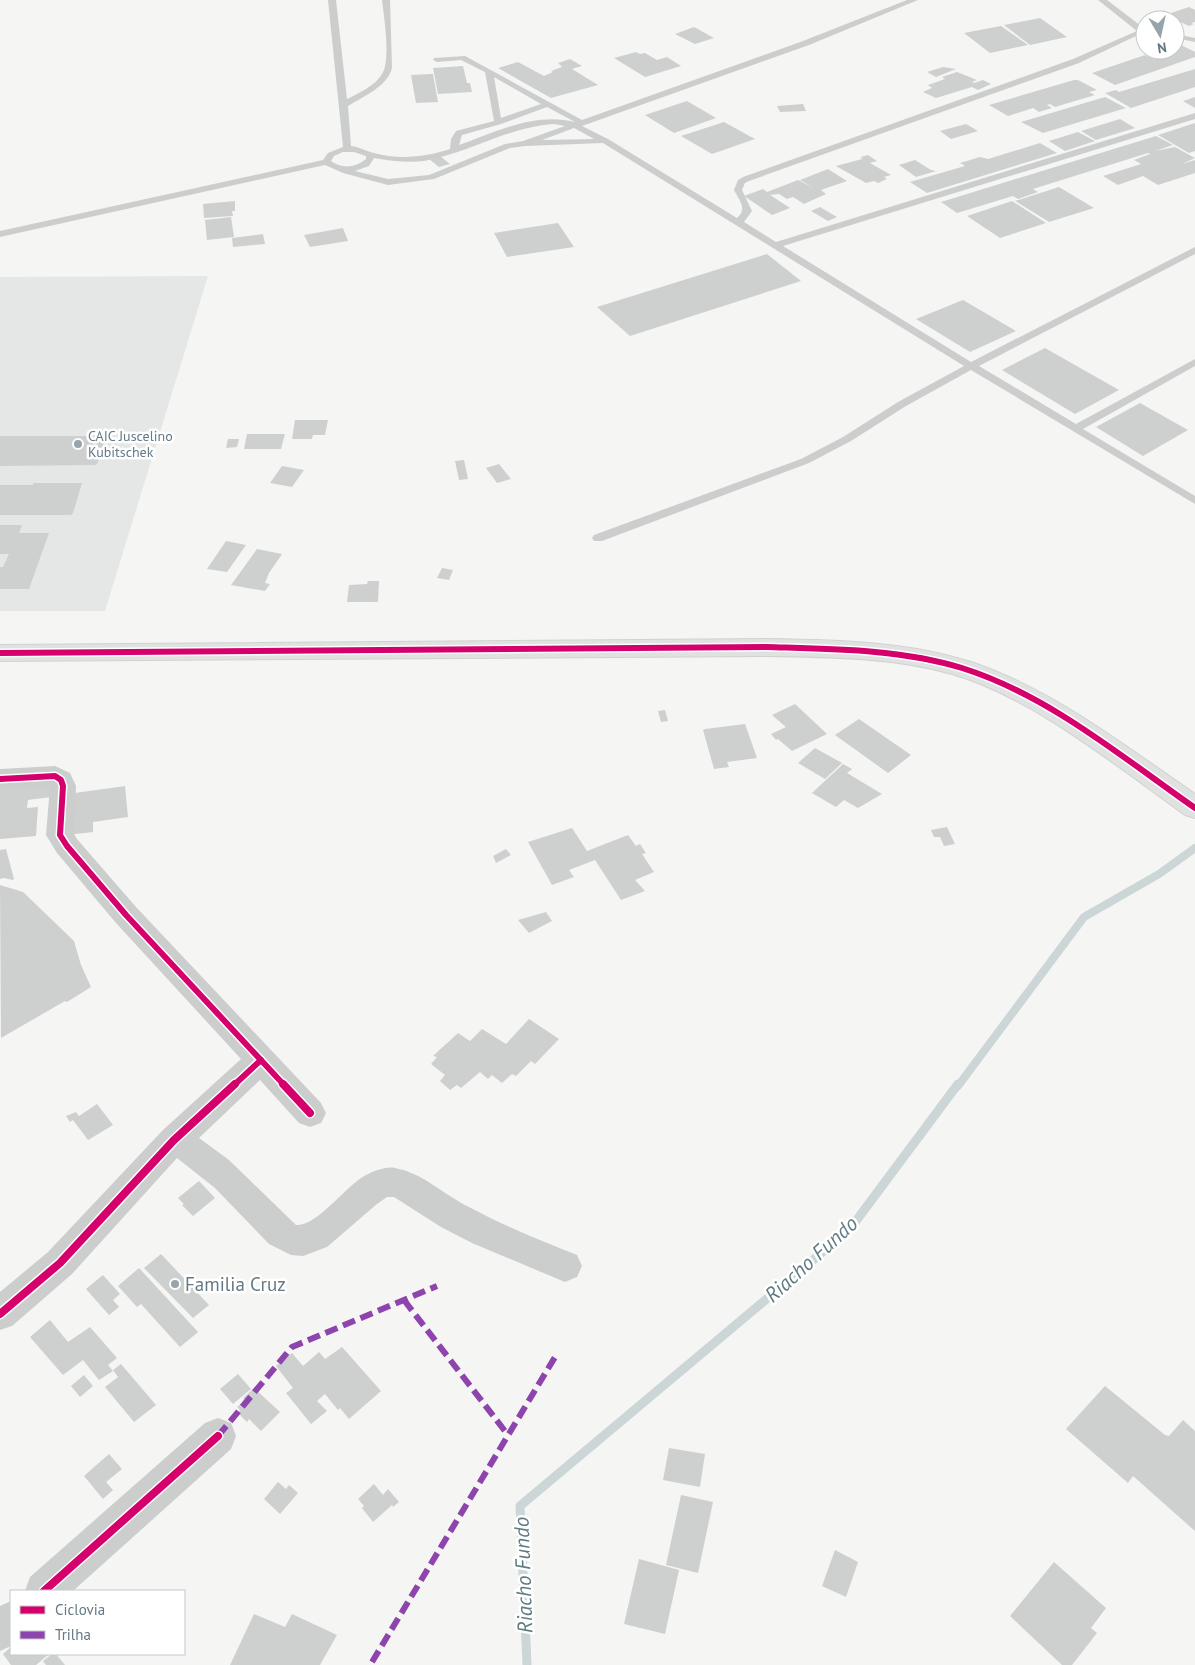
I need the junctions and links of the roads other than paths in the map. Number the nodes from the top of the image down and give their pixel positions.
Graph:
1 (332, 0) edge
2 (386, 0) edge
3 (914, 0) edge
4 (1102, 0) edge
5 (1135, 25) edge
6 (1135, 35) edge
7 (437, 60) dead end
8 (489, 71) junction
9 (548, 104) junction
10 (344, 105) junction
11 (1195, 116) edge
12 (498, 122) junction
13 (576, 123) junction
14 (605, 141) junction
15 (525, 143) junction
16 (347, 149) junction
17 (454, 149) junction
18 (370, 156) junction
19 (327, 162) junction
20 (339, 169) junction
21 (407, 170) junction
22 (738, 224) junction
23 (0, 234) edge
24 (774, 246) junction
25 (1195, 250) edge
26 (1195, 362) edge
27 (971, 366) junction
28 (1077, 428) junction
29 (1195, 500) edge
30 (598, 538) dead end
31 (0, 653) edge
32 (0, 778) edge
33 (1195, 808) edge
34 (261, 1060) junction
35 (310, 1113) dead end
36 (174, 1140) junction
37 (565, 1266) dead end
38 (0, 1314) edge
39 (218, 1436) dead end
40 (45, 1590) edge
41 (10, 1622) edge
42 (0, 1631) edge

1 - 10 lane
2 - 10 lane
3 - 13 lane
4 - 5 lane
6 - 22 lane
7 - 8 lane
8 - 9 lane
8 - 12 lane
9 - 12 lane
9 - 13 lane
10 - 16 lane
11 - 24 lane
12 - 17 lane
13 - 14 lane
13 - 15 lane
13 - 17 lane
14 - 15 lane
14 - 22 lane
15 - 21 lane
16 - 18 lane
16 - 19 lane
17 - 21 lane
18 - 20 lane
18 - 21 lane
19 - 20 lane
19 - 23 lane
20 - 21 lane
22 - 24 lane
24 - 27 lane
25 - 27 lane
26 - 28 lane
27 - 28 lane
27 - 30 lane
28 - 29 lane
31 - 33 street
32 - 34 street
34 - 35 street
34 - 36 street
36 - 37 street
36 - 38 street
39 - 40 street
41 - 42 street

